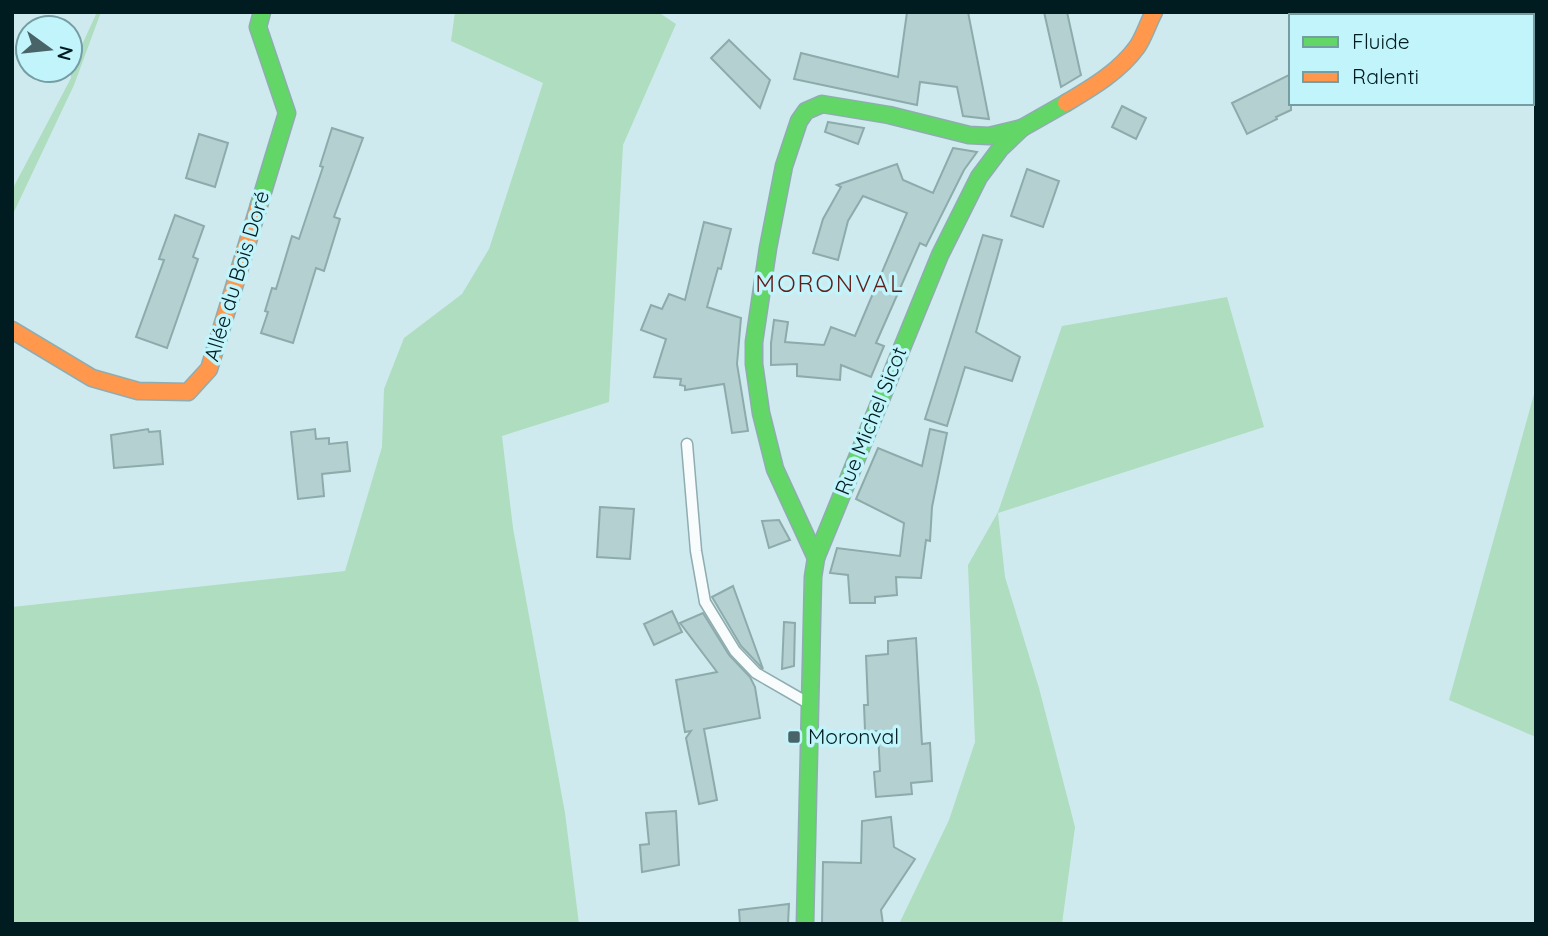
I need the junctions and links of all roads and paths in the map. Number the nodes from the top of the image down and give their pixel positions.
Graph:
1 (262, 12) edge
2 (1154, 12) edge
3 (1022, 128) junction
4 (12, 330) edge
5 (687, 444) dead end
6 (816, 558) junction
7 (811, 705) junction
8 (805, 924) edge

1 - 4 street, Allée du Bois Doré
2 - 3 street, Rue Michel Sicot
3 - 6 street, Rue Michel Sicot
3 - 6 street
5 - 7 lane
6 - 7 street, Rue Michel Sicot
7 - 8 street, Rue Michel Sicot

